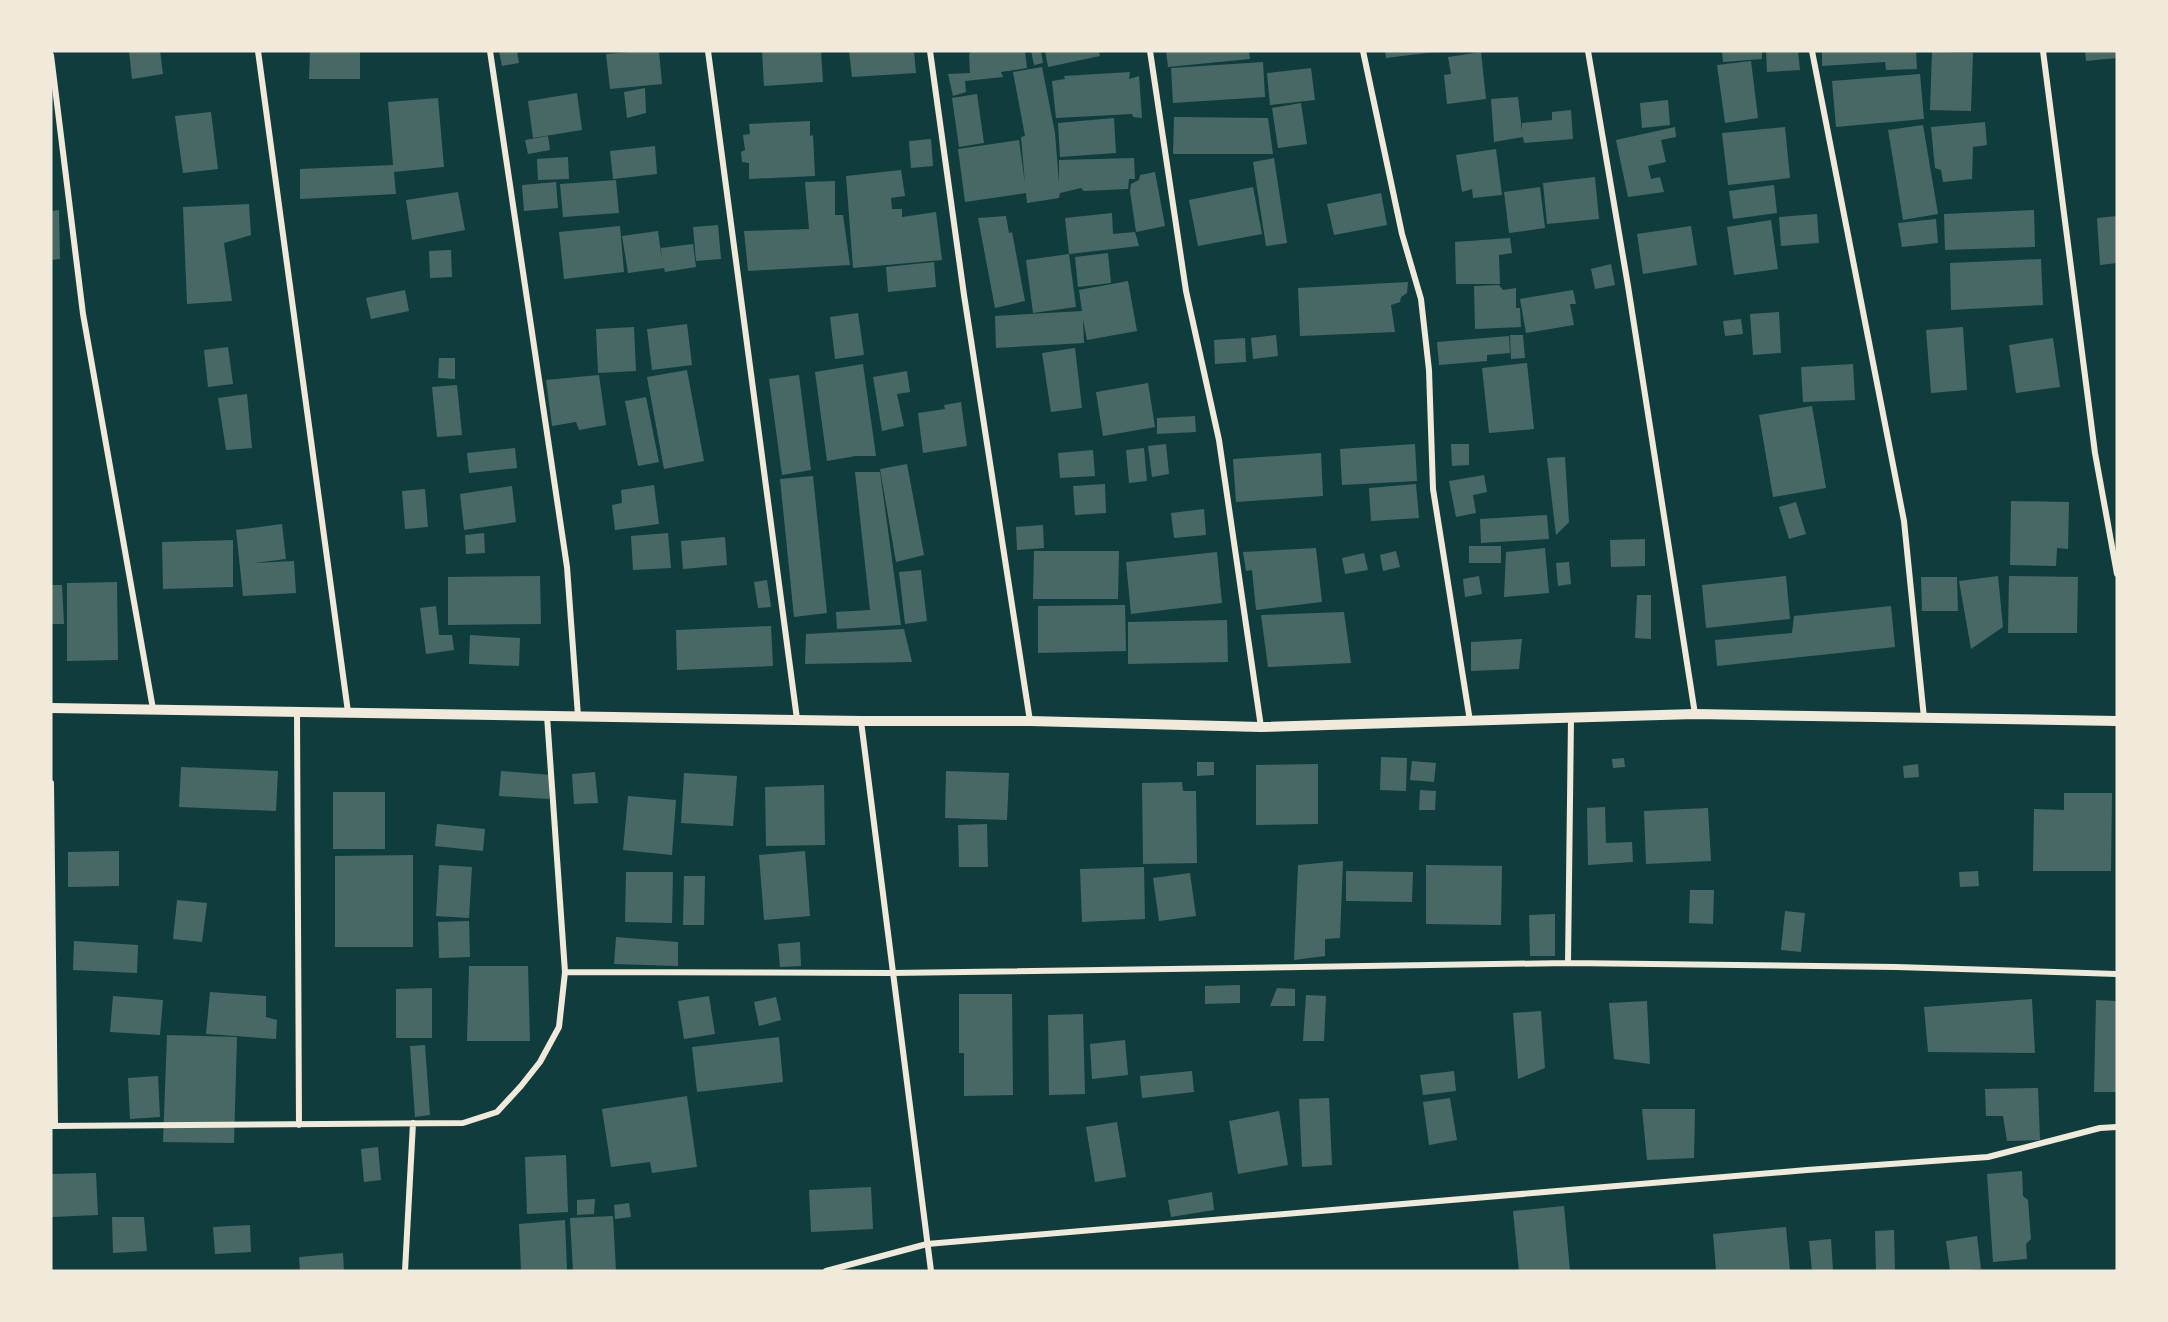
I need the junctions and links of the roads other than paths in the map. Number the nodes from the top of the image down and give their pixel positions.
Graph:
1 (258, 51) edge
2 (490, 51) edge
3 (708, 51) edge
4 (930, 51) edge
5 (1150, 51) edge
6 (1363, 51) edge
7 (1588, 51) edge
8 (1812, 51) edge
9 (2043, 51) edge
10 (51, 55) edge
11 (2117, 574) edge
12 (51, 708) edge
13 (153, 709) junction
14 (297, 711) junction
15 (348, 712) junction
16 (1695, 714) junction
17 (547, 716) junction
18 (578, 716) junction
19 (1924, 718) junction
20 (797, 719) junction
21 (1572, 719) junction
22 (2117, 720) edge
23 (861, 721) junction
24 (1030, 721) junction
25 (1470, 722) junction
26 (1261, 727) junction
27 (51, 783) edge
28 (1568, 963) junction
29 (565, 972) junction
30 (892, 973) junction
31 (2117, 974) edge
32 (413, 1123) junction
33 (299, 1125) junction
34 (53, 1126) edge
35 (2117, 1127) edge
36 (927, 1244) junction
37 (405, 1271) edge
38 (826, 1271) edge
39 (931, 1271) edge

1 - 15 street
2 - 18 street
3 - 20 street
4 - 24 street
5 - 26 street
6 - 25 street
7 - 16 street
8 - 19 street
9 - 11 street
10 - 13 street
12 - 13 street
13 - 14 street
14 - 15 street
14 - 33 street
15 - 17 street
16 - 19 street
16 - 21 street
17 - 18 street
17 - 29 street
18 - 20 street
19 - 22 street
20 - 23 street
21 - 25 street
21 - 28 street
23 - 24 street
23 - 30 street
24 - 26 street
25 - 26 street
27 - 34 street
28 - 30 street
28 - 31 street
29 - 30 street
29 - 32 street
30 - 36 street
32 - 33 street
32 - 37 street
33 - 34 street
35 - 36 street
36 - 38 street
36 - 39 street

